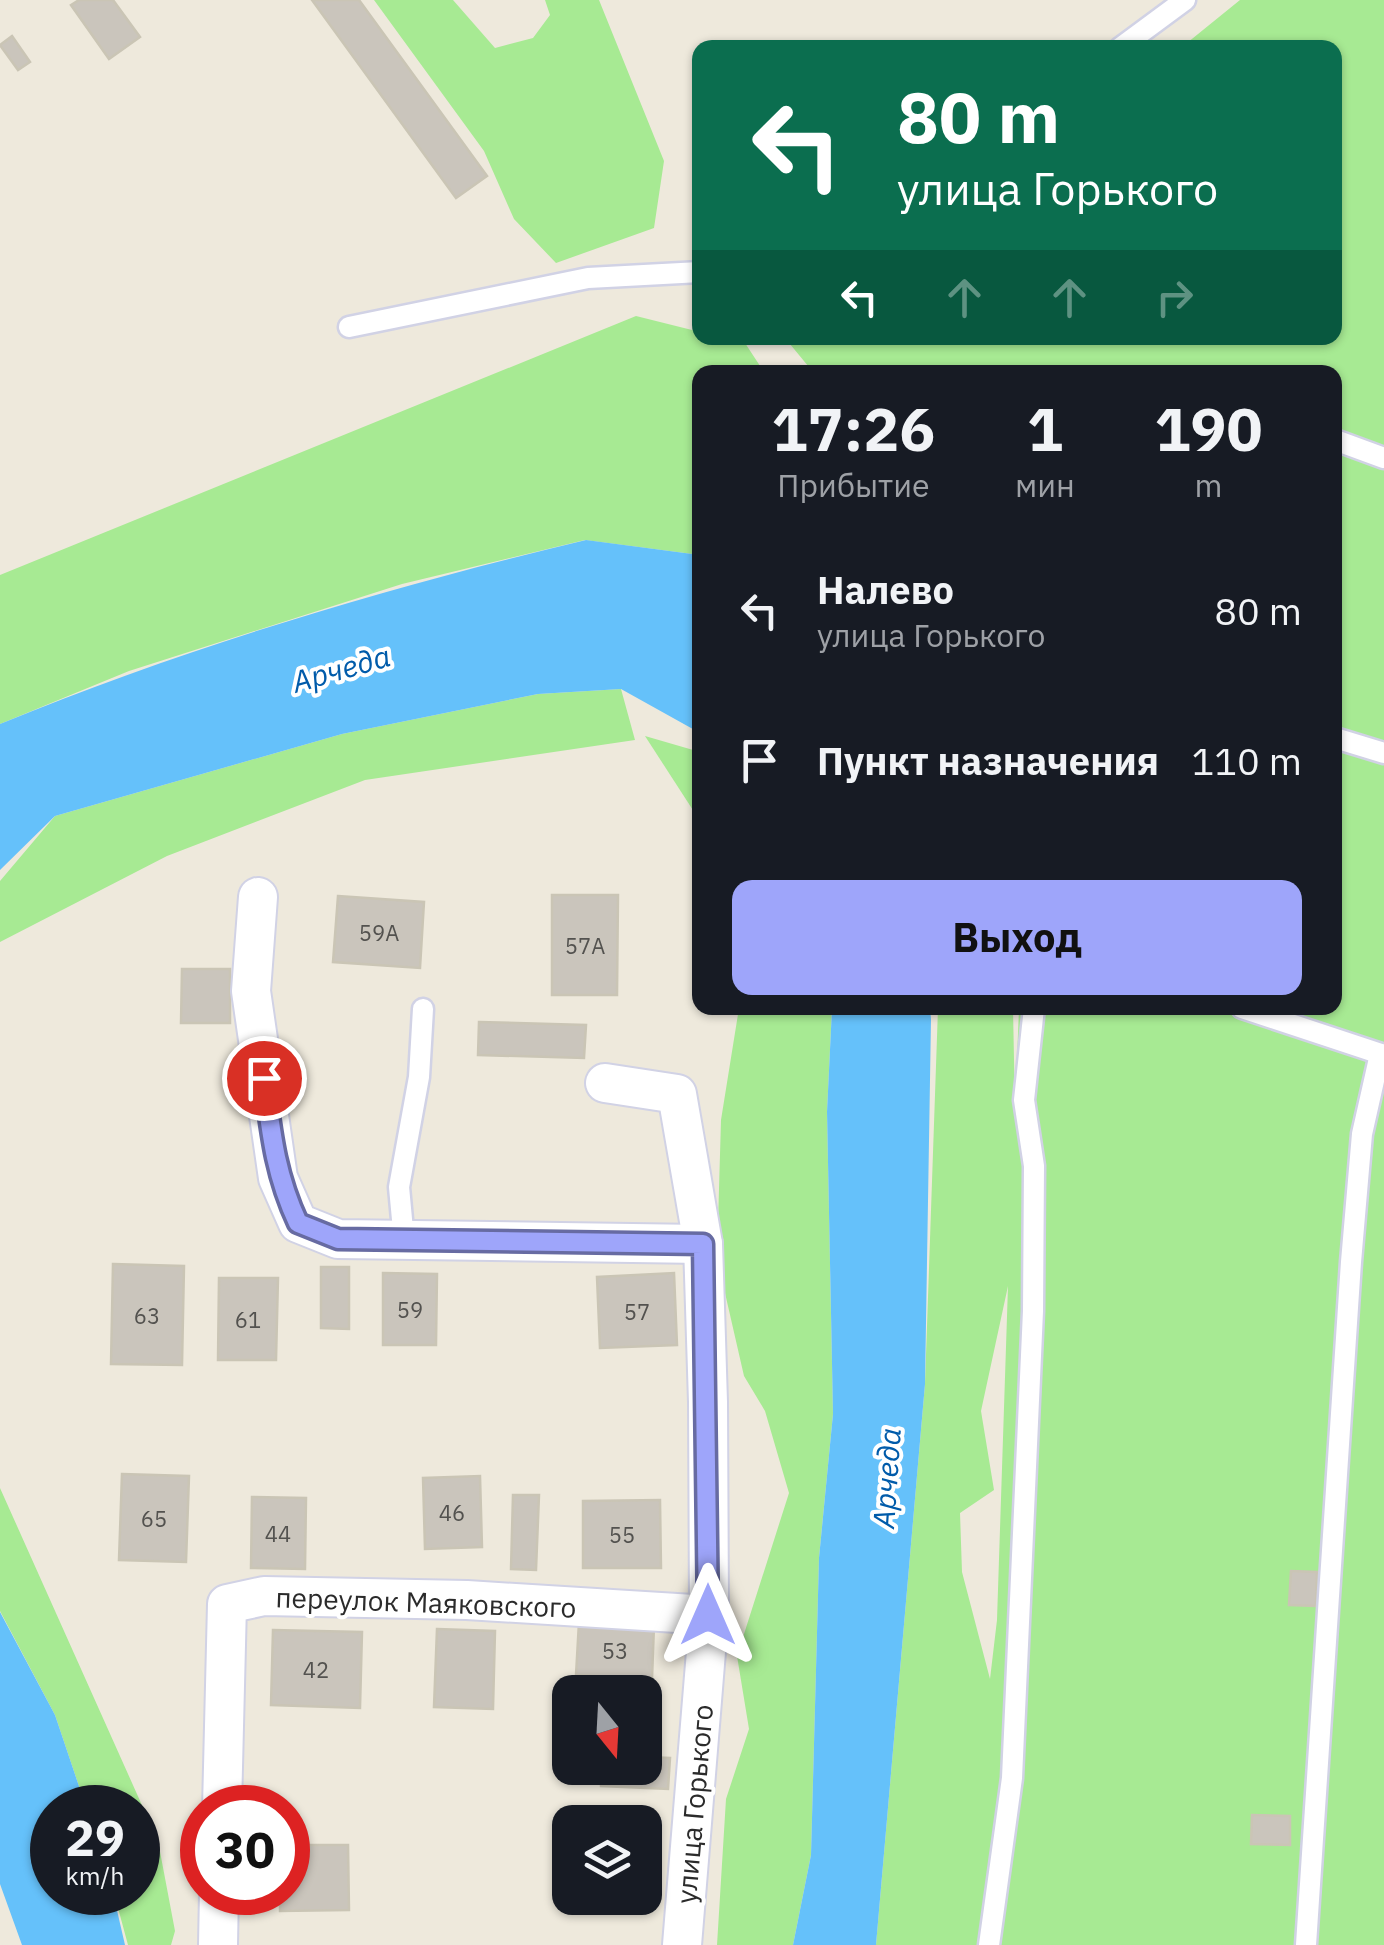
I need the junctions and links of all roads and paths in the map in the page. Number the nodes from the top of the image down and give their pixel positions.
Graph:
1 (1185, 0) edge
2 (1131, 40) edge
3 (692, 272) edge
4 (349, 327) dead end
5 (1342, 443) edge
6 (1384, 458) edge
7 (1342, 740) edge
8 (1384, 753) edge
9 (258, 896) dead end
10 (423, 1009) dead end
11 (1033, 1015) edge
12 (1263, 1015) edge
13 (1382, 1054) edge
14 (605, 1084) dead end
15 (404, 1241) junction
16 (703, 1244) junction
17 (708, 1615) junction
18 (223, 1785) edge
19 (219, 1915) edge
20 (218, 1945) edge
21 (682, 1945) edge
22 (989, 1945) edge
23 (1306, 1945) edge

1 - 2 lane
3 - 4 lane
5 - 6 lane
7 - 8 lane
9 - 15 street
10 - 15 lane
11 - 22 lane
12 - 13 lane
13 - 23 lane
14 - 16 street, улица Горького
15 - 16 street
16 - 17 street, улица Горького
17 - 18 street, переулок Маяковского
17 - 21 street, улица Горького
19 - 20 street

